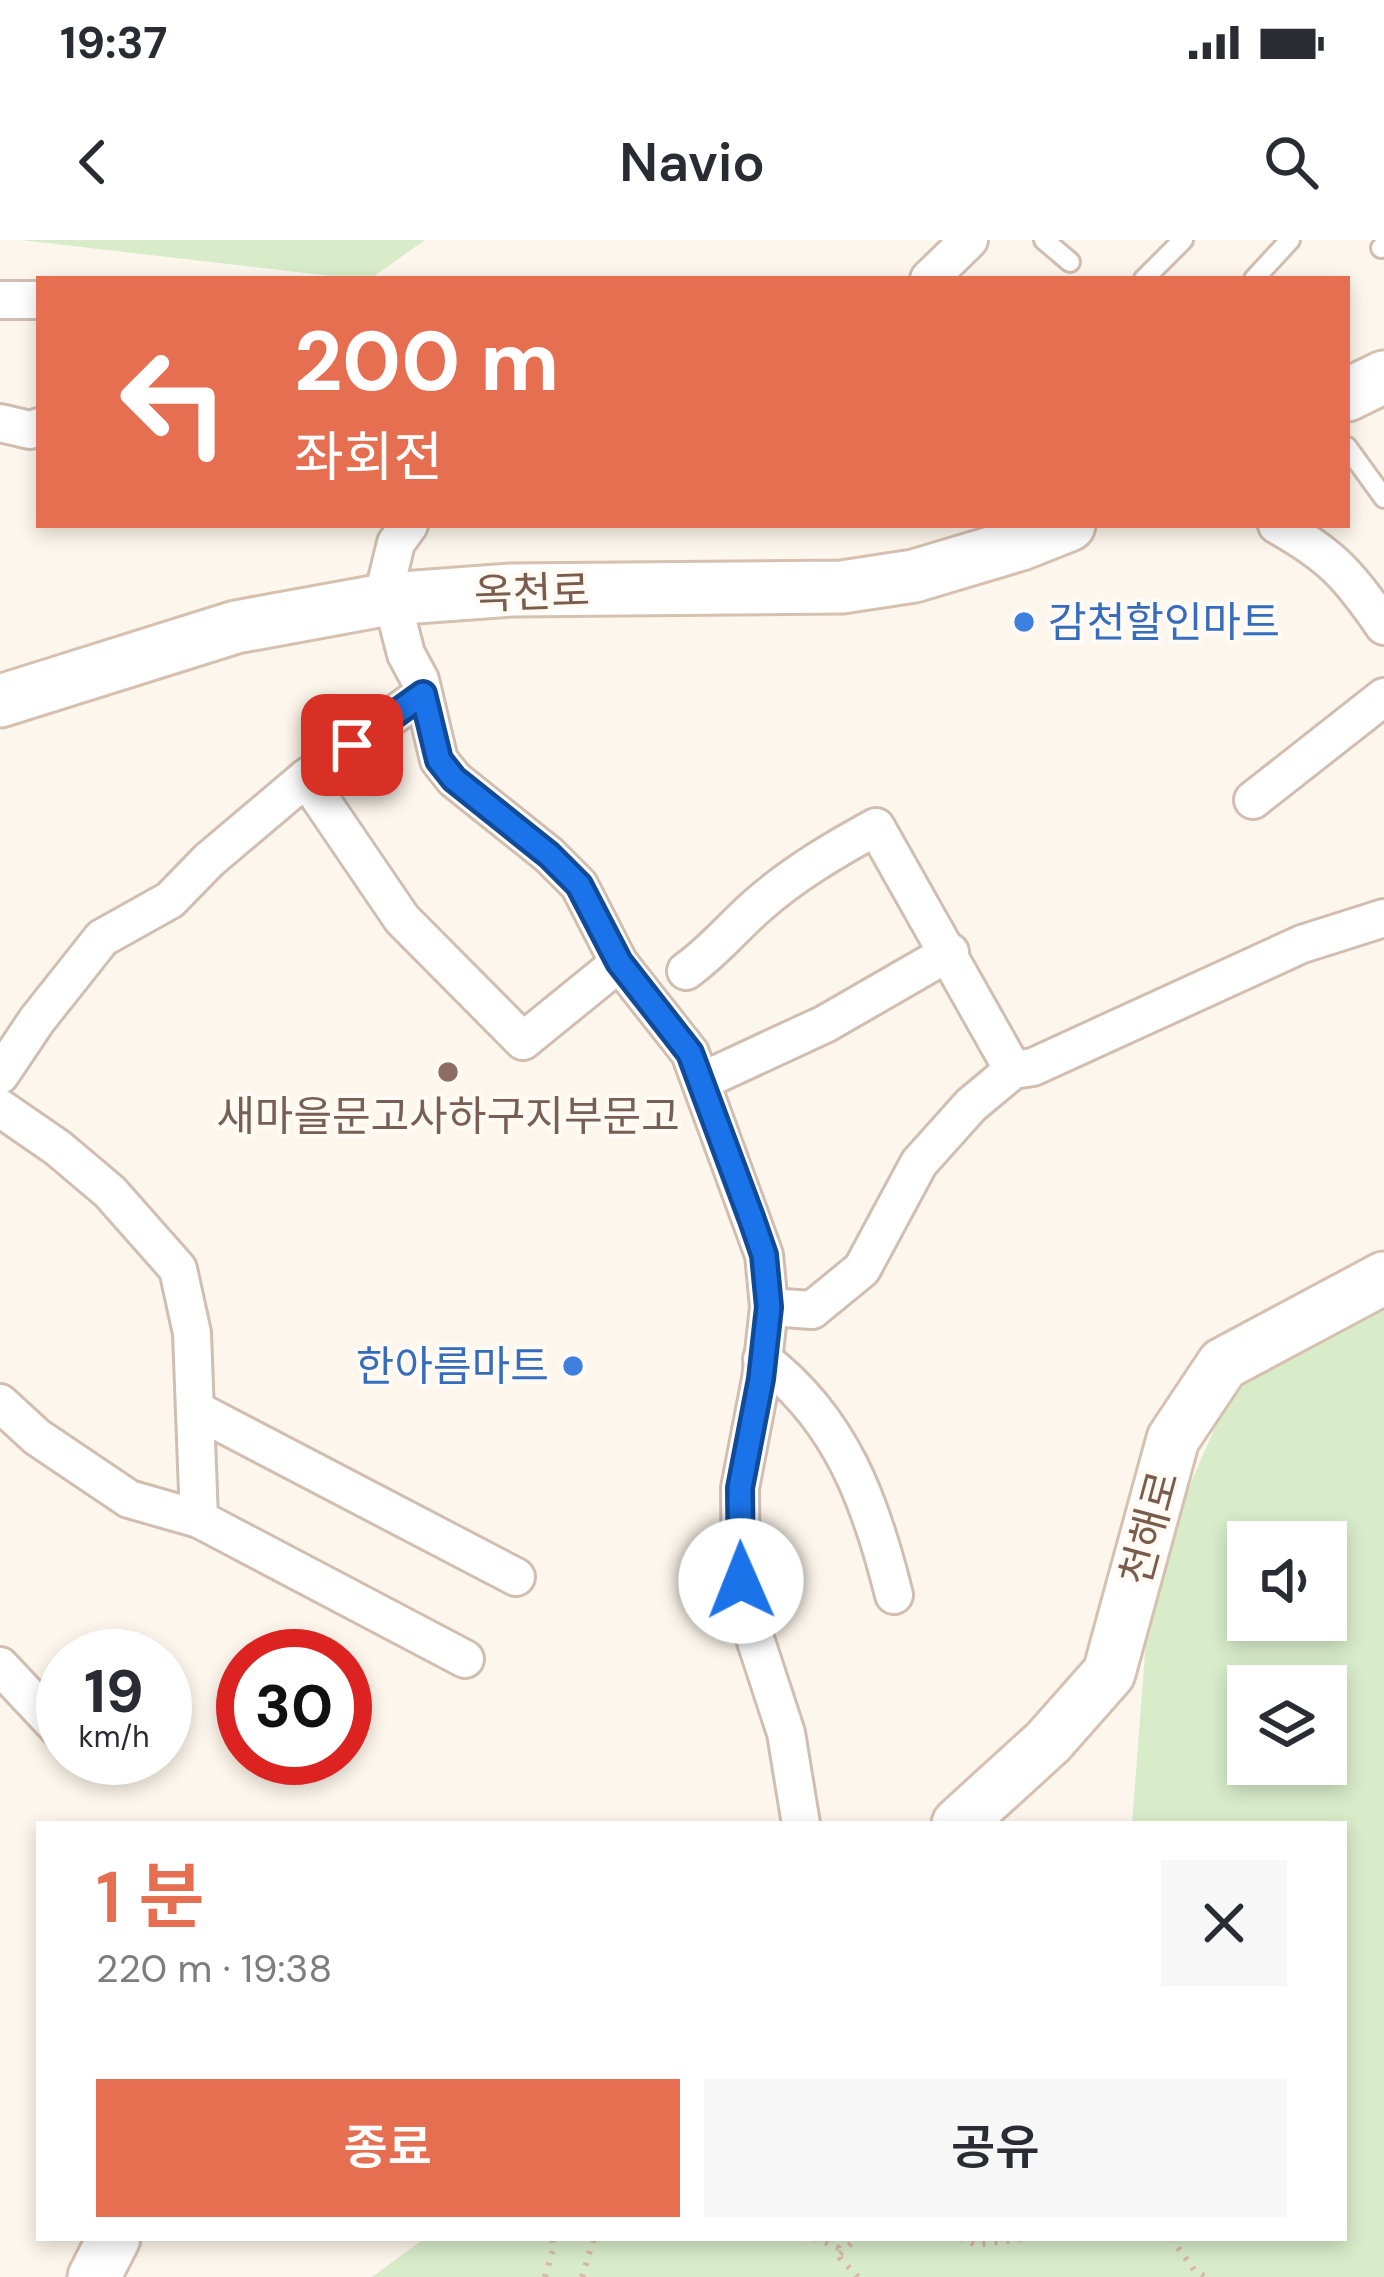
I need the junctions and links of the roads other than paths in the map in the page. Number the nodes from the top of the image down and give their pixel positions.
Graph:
1 (968, 240) edge
2 (1044, 240) edge
3 (1183, 240) edge
4 (1290, 240) edge
5 (1070, 262) dead end
6 (932, 276) edge
7 (1147, 276) edge
8 (1256, 276) edge
9 (0, 300) edge
10 (36, 300) edge
11 (1384, 377) edge
12 (1350, 394) edge
13 (0, 424) edge
14 (36, 428) edge
15 (1350, 451) edge
16 (1384, 499) edge
17 (407, 528) edge
18 (1062, 528) edge
19 (1281, 528) edge
20 (389, 598) junction
21 (1384, 626) edge
22 (423, 694) junction
23 (1384, 697) edge
24 (0, 700) edge
25 (306, 778) junction
26 (1253, 800) dead end
27 (1384, 918) edge
28 (950, 952) junction
29 (619, 962) junction
30 (686, 971) dead end
31 (1013, 1070) junction
32 (0, 1075) edge
33 (702, 1081) junction
34 (0, 1108) edge
35 (1384, 1278) edge
36 (769, 1307) junction
37 (762, 1360) junction
38 (0, 1402) edge
39 (196, 1409) junction
40 (200, 1519) junction
41 (516, 1577) dead end
42 (894, 1595) dead end
43 (465, 1659) dead end
44 (0, 1666) edge
45 (36, 1704) edge
46 (801, 1821) edge
47 (961, 1821) edge
48 (112, 2241) edge
49 (94, 2277) edge

1 - 6 street
2 - 5 lane
3 - 7 lane
4 - 8 lane
9 - 10 street
11 - 12 street
13 - 14 street
15 - 16 lane
17 - 20 street
18 - 20 street, 옥천로
19 - 21 street
20 - 22 street
20 - 24 street, 옥천로
22 - 25 street
22 - 29 street
23 - 26 street
25 - 29 street
25 - 32 street
27 - 31 street
28 - 30 street
28 - 31 street
28 - 33 street
29 - 33 street
31 - 36 street
33 - 36 street
34 - 39 street
35 - 47 street, 천해로
36 - 37 street
37 - 42 street
37 - 46 street
38 - 40 street
39 - 40 street
39 - 41 street
40 - 43 street
44 - 45 street
48 - 49 street

